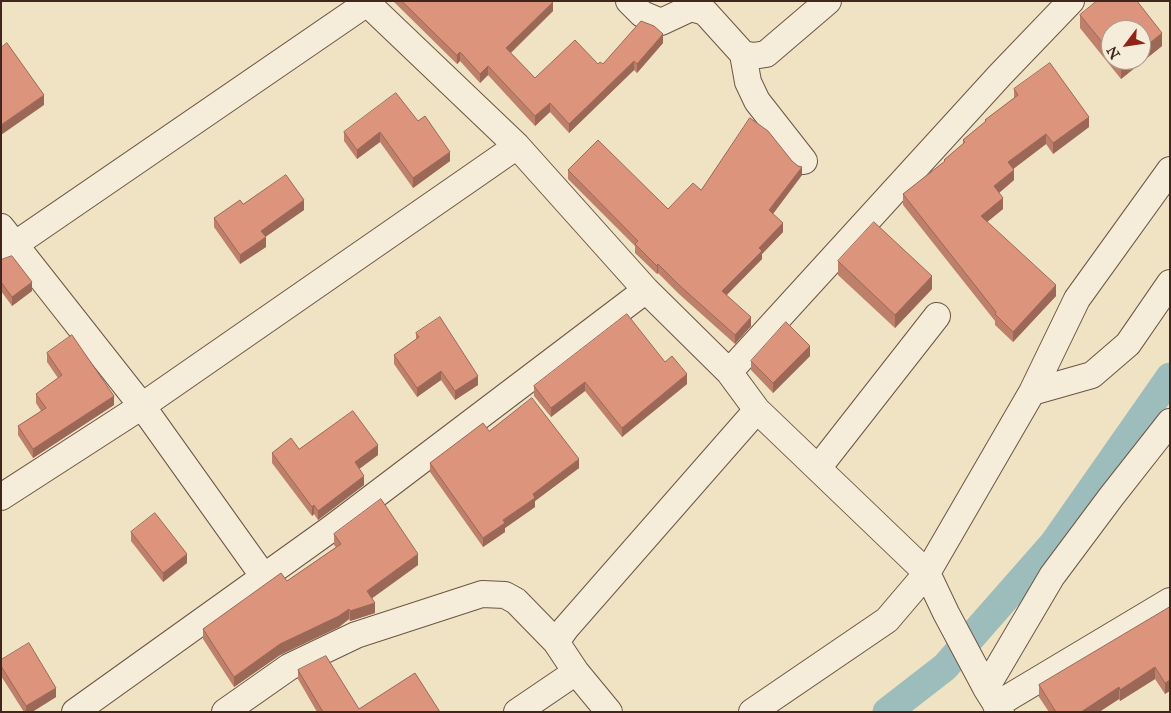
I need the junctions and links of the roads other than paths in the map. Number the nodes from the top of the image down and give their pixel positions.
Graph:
1 (629, 1) edge
2 (828, 1) edge
3 (1071, 1) edge
4 (366, 2) edge
5 (743, 54) junction
6 (516, 146) junction
7 (804, 161) dead end
8 (1170, 170) edge
9 (6, 242) edge
10 (1170, 283) edge
11 (646, 290) junction
12 (937, 316) dead end
13 (729, 372) junction
14 (1032, 392) junction
15 (142, 406) junction
16 (757, 410) junction
17 (1170, 422) edge
18 (818, 468) junction
19 (1, 497) edge
20 (928, 573) junction
21 (264, 577) junction
22 (1170, 601) edge
23 (556, 642) junction
24 (576, 672) junction
25 (990, 694) edge
26 (75, 712) edge
27 (225, 712) edge
28 (517, 712) edge
29 (609, 712) edge
30 (752, 712) edge

1 - 5 street
2 - 5 street
3 - 13 street
4 - 6 street
4 - 9 street
5 - 7 street
6 - 11 street
6 - 15 street
8 - 14 street
9 - 15 street
10 - 14 street
11 - 13 street
11 - 21 street
12 - 18 street
13 - 16 street
14 - 20 street
15 - 19 street
15 - 21 street
16 - 18 street
16 - 23 street
17 - 25 street
18 - 20 street
20 - 25 street
20 - 30 street
21 - 26 street
22 - 25 street
23 - 24 street
23 - 27 street
24 - 28 street
24 - 29 street

